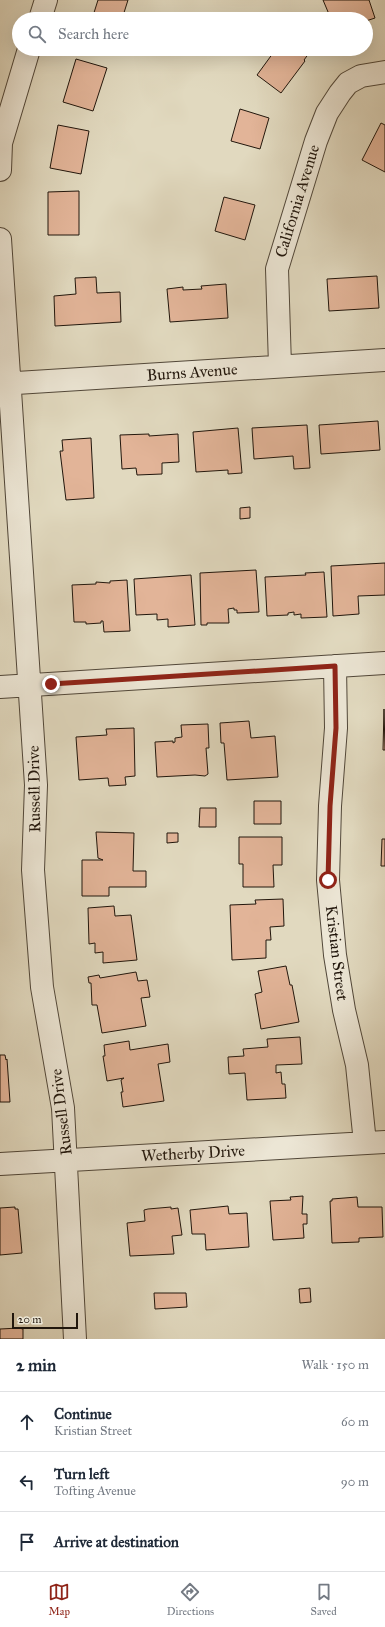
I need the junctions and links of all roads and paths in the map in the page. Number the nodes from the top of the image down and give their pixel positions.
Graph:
1 (46, 0) edge
2 (42, 12) edge
3 (27, 56) edge
4 (385, 72) edge
5 (0, 170) edge
6 (0, 238) edge
7 (385, 360) edge
8 (280, 366) junction
9 (4, 383) edge
10 (385, 663) edge
11 (335, 666) junction
12 (30, 685) junction
13 (0, 687) edge
14 (375, 1142) edge
15 (67, 1160) junction
16 (0, 1164) edge
17 (75, 1339) edge

1 - 2 street
3 - 5 street
4 - 8 street, California Avenue
6 - 9 street, Russell Drive
7 - 8 street, Burns Avenue
8 - 9 street, Burns Avenue
9 - 12 street, Russell Drive
10 - 11 street
11 - 12 street
11 - 14 street, Kristian Street
12 - 13 street
12 - 15 street, Russell Drive
14 - 15 street, Wetherby Drive
15 - 16 street, Wetherby Drive
15 - 17 street, Russell Drive

